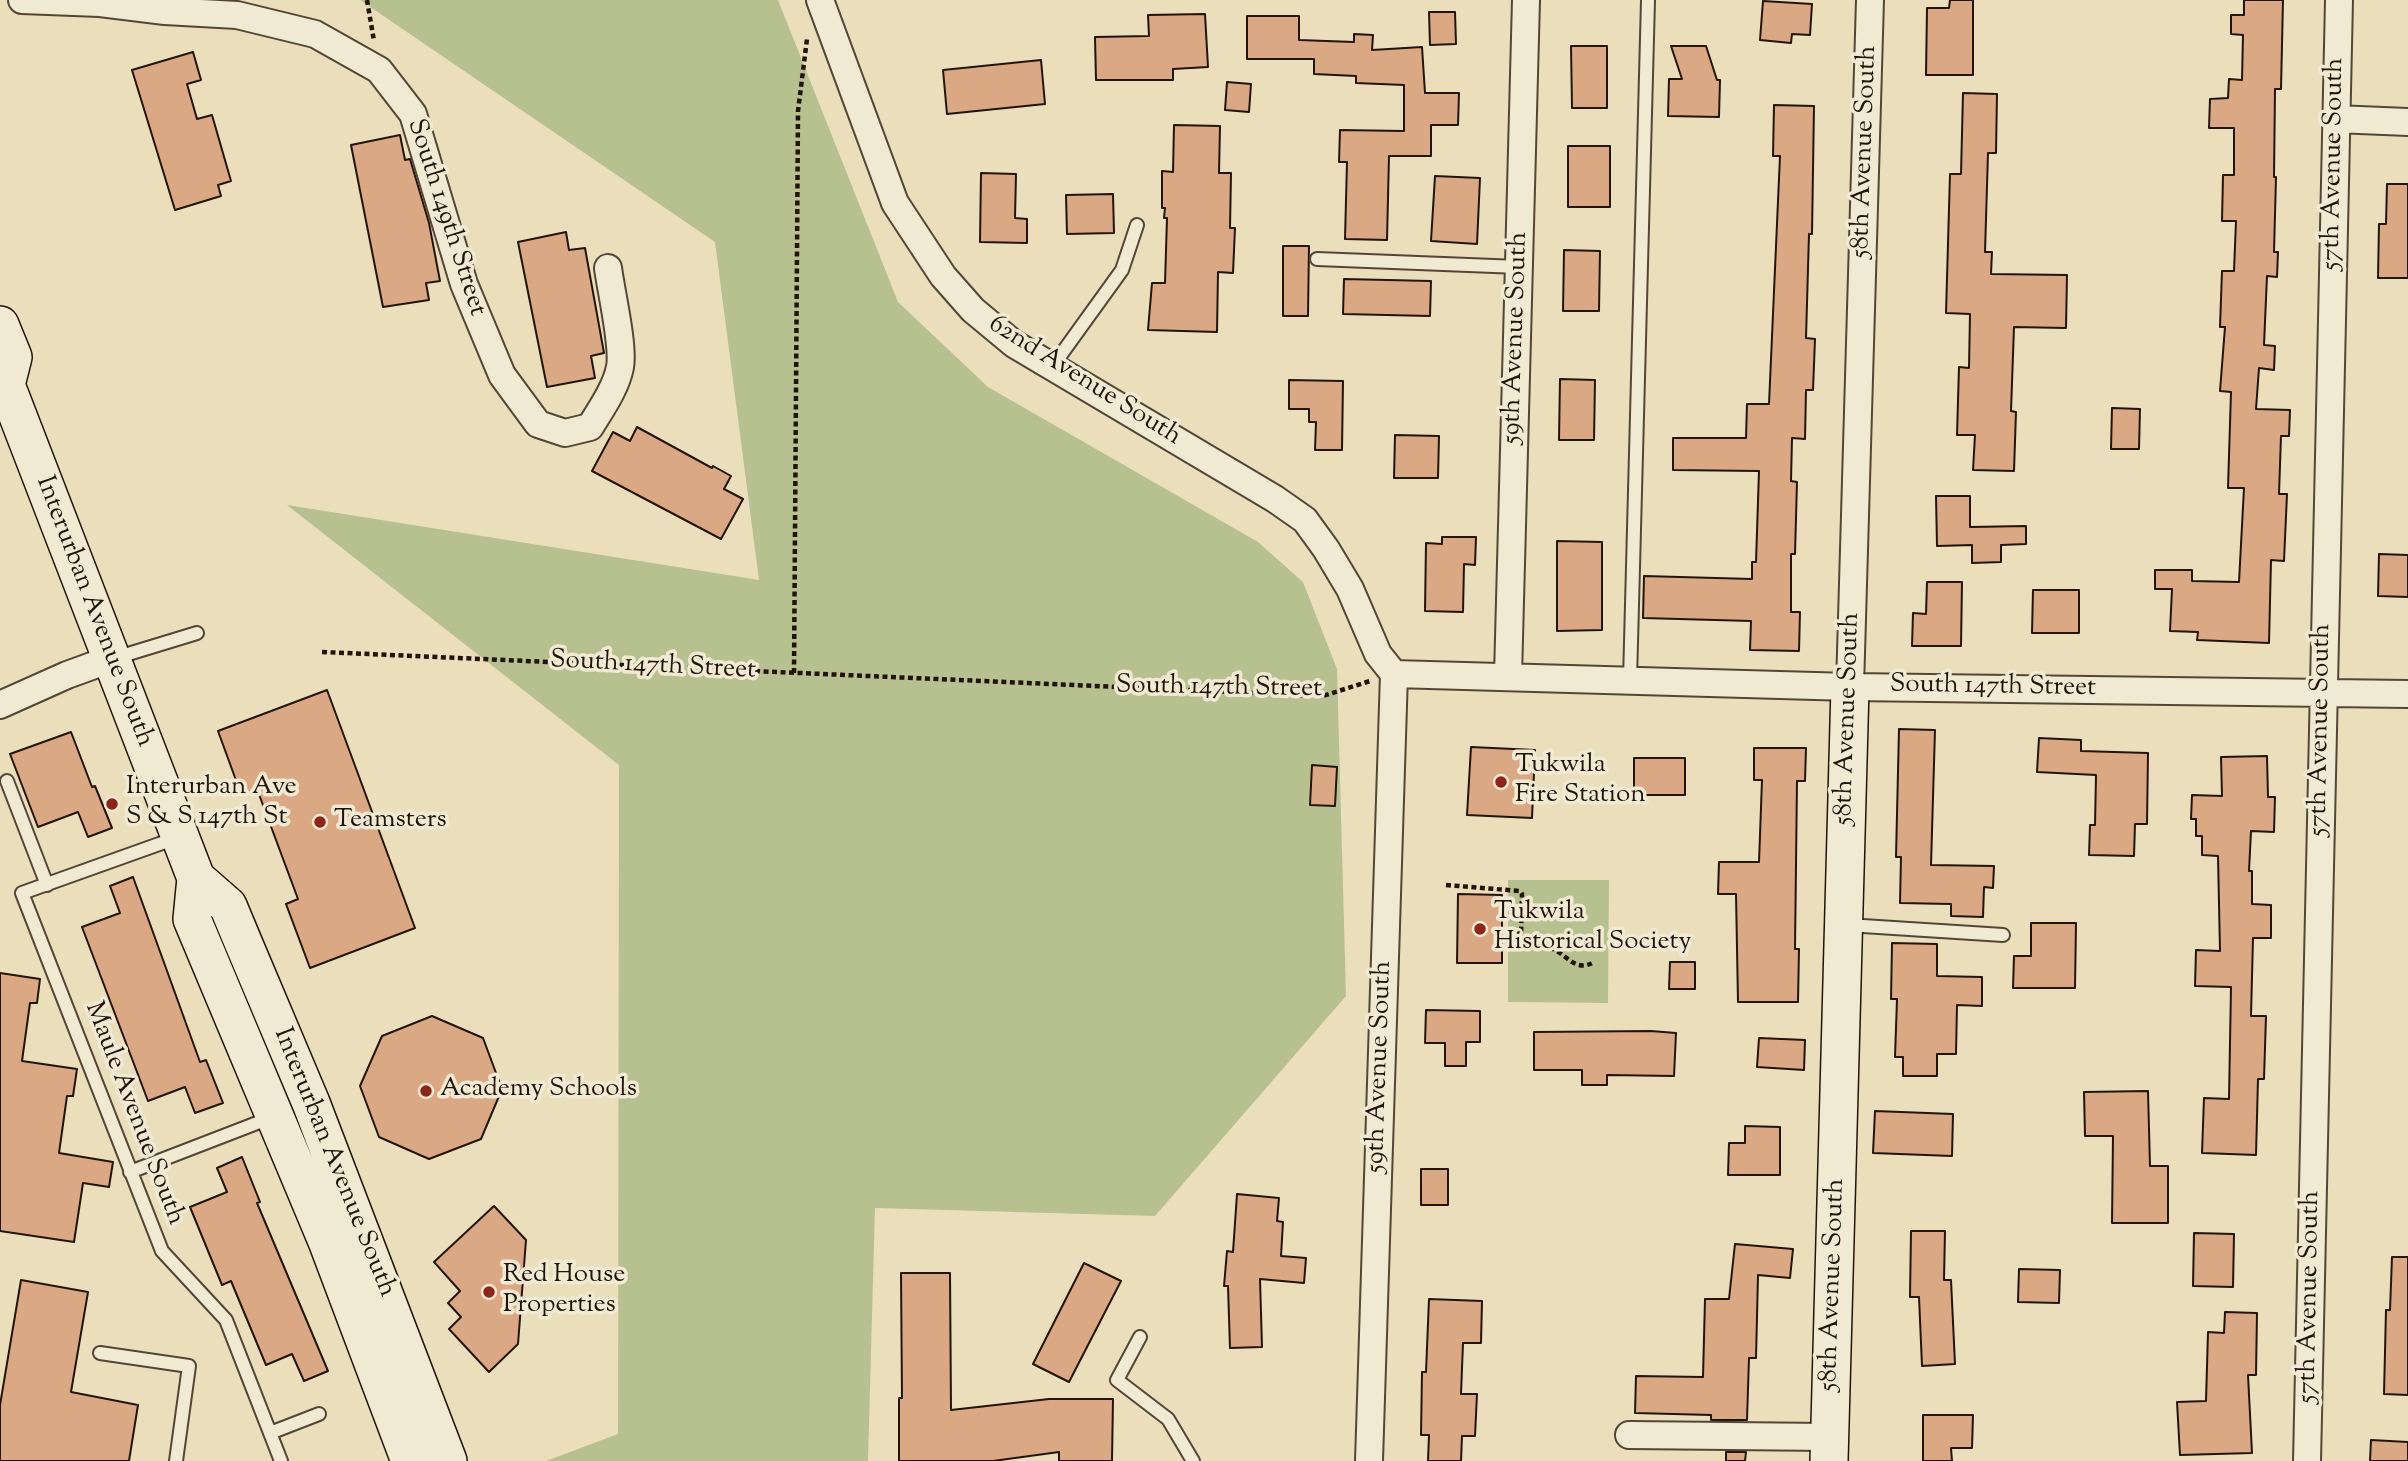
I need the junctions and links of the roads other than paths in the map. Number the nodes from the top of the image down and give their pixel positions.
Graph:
1 (22, 0) edge
2 (820, 0) edge
3 (1526, 0) edge
4 (1648, 0) edge
5 (1870, 0) edge
6 (2339, 0) edge
7 (2335, 119) junction
8 (2408, 122) edge
9 (1137, 225) dead end
10 (1317, 259) dead end
11 (1519, 267) junction
12 (608, 268) dead end
13 (0, 325) edge
14 (1052, 366) junction
15 (3, 383) edge
16 (197, 633) dead end
17 (111, 659) junction
18 (1394, 674) junction
19 (1508, 676) junction
20 (1630, 680) junction
21 (1850, 687) junction
22 (2323, 691) junction
23 (2408, 694) edge
24 (0, 705) edge
25 (7, 781) dead end
26 (180, 836) junction
27 (197, 878) junction
28 (47, 885) junction
29 (1844, 925) junction
30 (2003, 935) dead end
31 (275, 1116) junction
32 (130, 1172) junction
33 (1140, 1337) dead end
34 (100, 1353) dead end
35 (319, 1414) dead end
36 (270, 1433) junction
37 (1629, 1435) dead end
38 (1829, 1449) edge
39 (176, 1461) edge
40 (281, 1461) edge
41 (410, 1461) edge
42 (447, 1461) edge
43 (1193, 1461) edge
44 (1369, 1461) edge
45 (2307, 1461) edge

1 - 12 street, South 149th Street
2 - 14 street, 62nd Avenue South
3 - 11 street, 59th Avenue South
4 - 20 lane
5 - 21 street, 58th Avenue South
6 - 7 street, 57th Avenue South
7 - 8 street
7 - 22 street, 57th Avenue South
9 - 14 lane
10 - 11 lane
11 - 19 street, 59th Avenue South
13 - 15 main road, Interurban Avenue South
14 - 18 street, 62nd Avenue South
15 - 17 main road, Interurban Avenue South
16 - 17 lane
17 - 24 street
17 - 26 main road, Interurban Avenue South
18 - 19 street, South 147th Street
18 - 44 street, 59th Avenue South
19 - 20 street, South 147th Street
20 - 21 street, South 147th Street
21 - 22 street, South 147th Street
21 - 29 main road, 58th Avenue South
22 - 23 street, South 147th Street
22 - 45 street, 57th Avenue South
25 - 28 lane
26 - 27 main road, Interurban Avenue South
26 - 28 lane
27 - 31 main road, Interurban Avenue South
27 - 42 main road, Interurban Avenue South
28 - 32 lane, Maule Avenue South
29 - 30 lane
29 - 38 main road, 58th Avenue South
31 - 32 lane
31 - 41 main road, Interurban Avenue South
32 - 36 lane, Maule Avenue South
33 - 43 lane
34 - 39 lane
35 - 36 lane
36 - 40 lane, Maule Avenue South
37 - 38 street, 58th Avenue South

